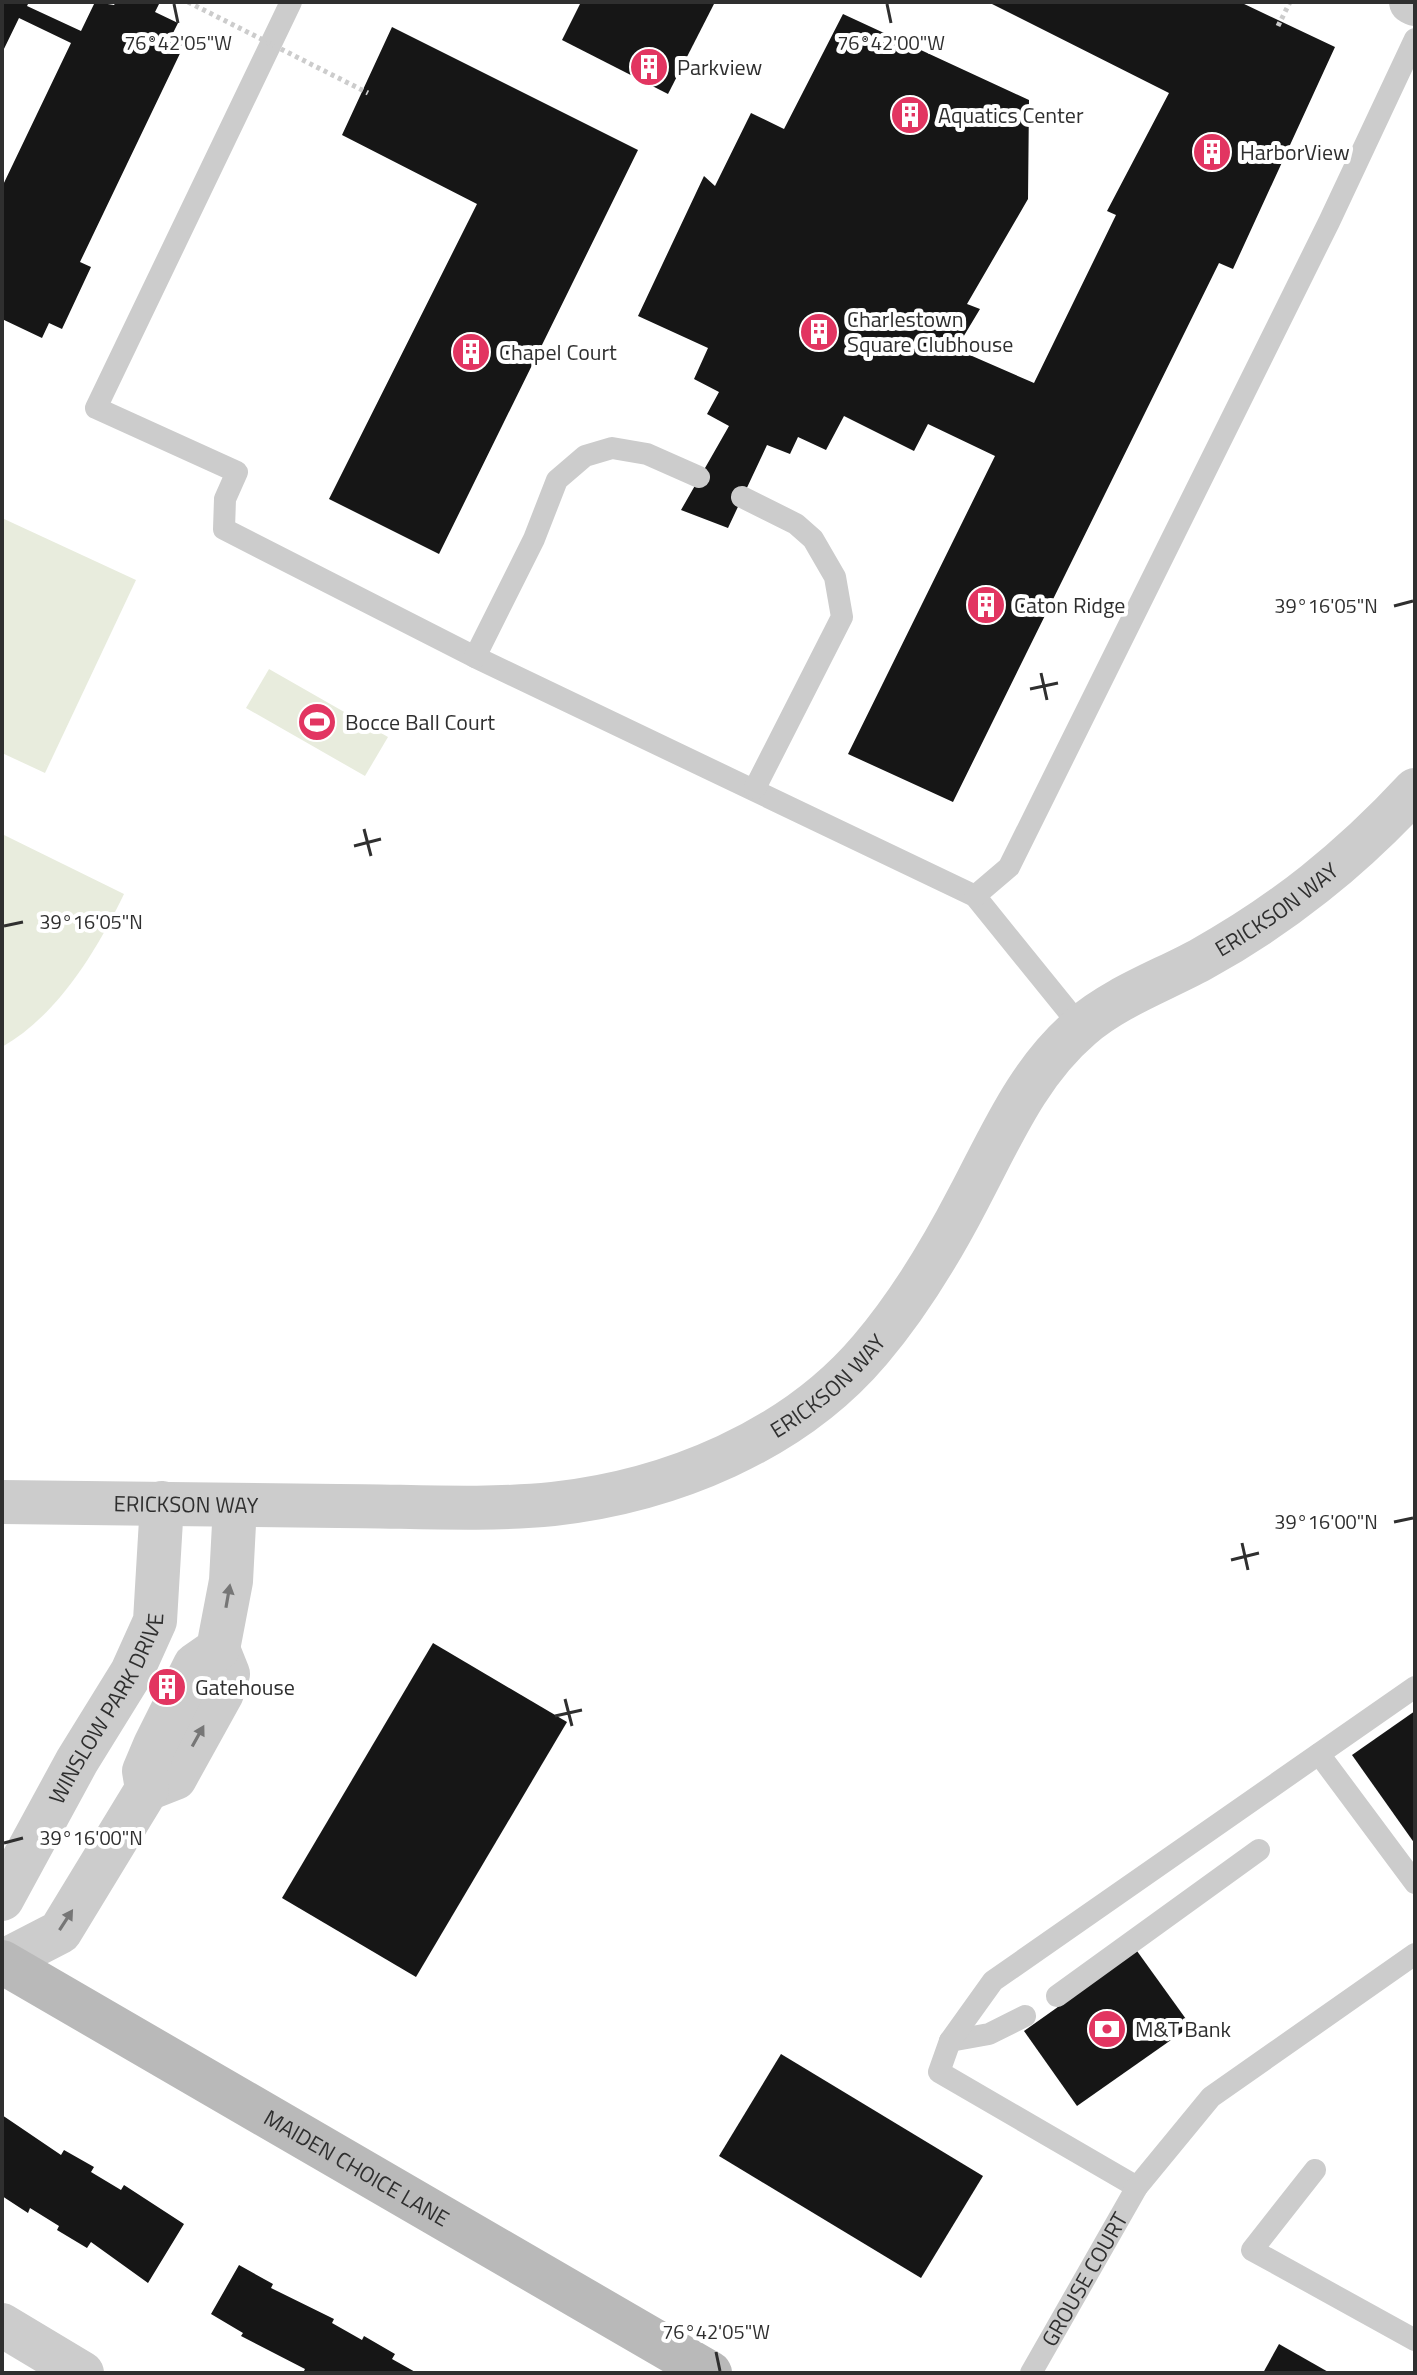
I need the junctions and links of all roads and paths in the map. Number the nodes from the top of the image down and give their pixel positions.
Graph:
1 (188, 2) edge
2 (291, 2) edge
3 (1290, 2) edge
4 (1278, 26) dead end
5 (1415, 39) edge
6 (368, 93) dead end
7 (699, 477) dead end
8 (742, 497) dead end
9 (475, 657) junction
10 (755, 788) junction
11 (1415, 790) edge
12 (975, 896) junction
13 (1081, 1027) junction
14 (2, 1502) edge
15 (162, 1503) junction
16 (235, 1505) junction
17 (1415, 1687) edge
18 (1319, 1754) junction
19 (1259, 1850) dead end
20 (1415, 1883) edge
21 (2, 1899) edge
22 (2, 1948) edge
23 (1415, 1954) edge
24 (2, 1962) edge
25 (1057, 1996) dead end
26 (1025, 2016) dead end
27 (950, 2041) junction
28 (1315, 2170) dead end
29 (1137, 2187) junction
30 (2, 2325) edge
31 (1415, 2340) edge
32 (82, 2373) edge
33 (710, 2373) edge
34 (1031, 2373) edge

1 - 6 path, bridge
2 - 9 lane
3 - 4 path
5 - 12 lane
7 - 9 lane
8 - 10 lane
9 - 10 lane
10 - 12 lane
11 - 13 street, ERICKSON WAY
12 - 13 lane
13 - 16 street, ERICKSON WAY
14 - 15 street, ERICKSON WAY
15 - 16 street, ERICKSON WAY
15 - 21 street, WINSLOW PARK DRIVE
24 -> 16 street
17 - 18 lane
18 - 20 lane
18 - 27 lane
19 - 25 lane
22 - 24 street
23 - 29 lane, GROUSE COURT
24 - 33 main road, MAIDEN CHOICE LANE
26 - 27 lane
27 - 29 lane
28 - 31 lane
29 - 34 lane, GROUSE COURT
30 - 32 street

